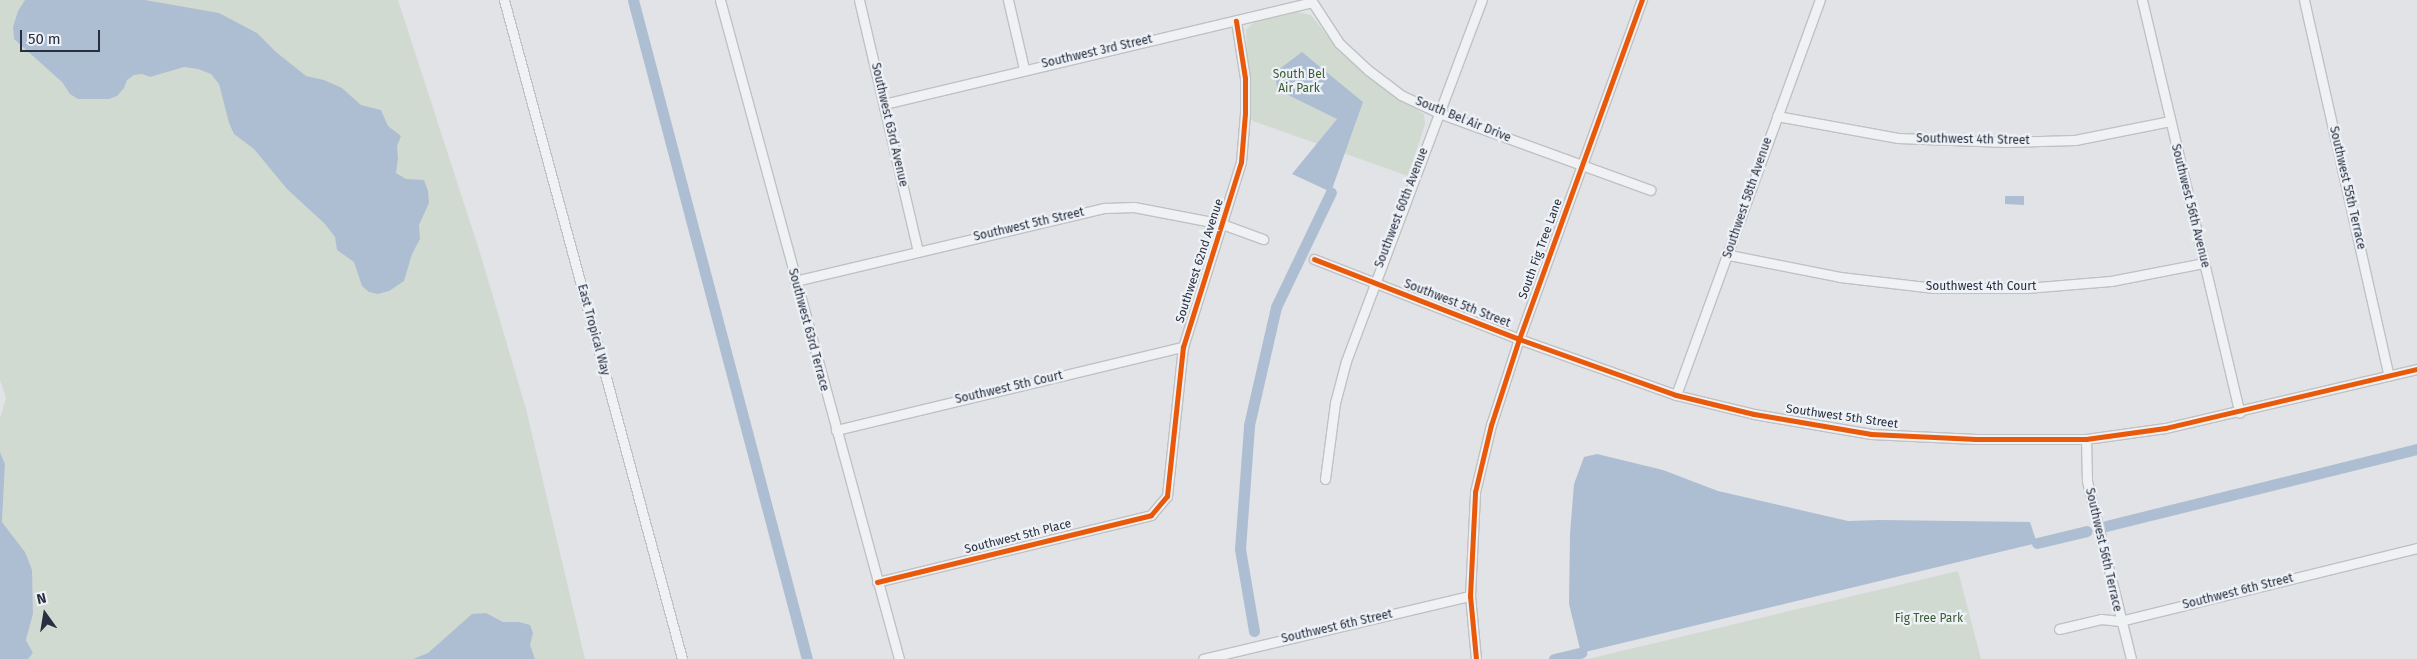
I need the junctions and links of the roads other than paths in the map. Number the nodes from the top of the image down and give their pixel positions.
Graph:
1 (504, 0) edge
2 (720, 0) edge
3 (859, 0) edge
4 (1008, 0) edge
5 (1482, 0) edge
6 (1642, 0) edge
7 (1820, 0) edge
8 (2142, 0) edge
9 (2304, 0) edge
10 (1311, 1) edge
11 (1236, 21) junction
12 (1024, 69) junction
13 (884, 104) junction
14 (1438, 113) junction
15 (1777, 116) junction
16 (2170, 121) junction
17 (1581, 165) junction
18 (1650, 190) dead end
19 (1222, 224) junction
20 (1263, 239) dead end
21 (918, 251) junction
22 (1728, 255) junction
23 (1314, 259) dead end
24 (2204, 264) junction
25 (795, 281) junction
26 (1374, 282) junction
27 (1519, 339) junction
28 (1183, 347) junction
29 (2417, 370) edge
30 (2389, 376) junction
31 (1676, 395) junction
32 (2240, 412) junction
33 (836, 430) junction
34 (2086, 439) junction
35 (1325, 479) dead end
36 (1160, 507) joint
37 (2417, 548) edge
38 (877, 582) junction
39 (1470, 596) junction
40 (2120, 620) junction
41 (2059, 629) dead end
42 (682, 659) edge
43 (899, 659) edge
44 (1203, 659) edge
45 (1476, 659) edge
46 (2131, 659) edge

1 - 42 street, East Tropical Way
2 - 25 street, Southwest 63rd Terrace
3 - 13 street, Southwest 63rd Avenue
4 - 12 street
5 - 14 street, Southwest 60th Avenue
6 - 17 street, South Fig Tree Lane
7 - 15 street, Southwest 58th Avenue
8 - 16 street, Southwest 56th Avenue
9 - 30 street, Southwest 55th Terrace
10 - 11 street, Southwest 3rd Street
10 - 14 street, South Bel Air Drive
11 - 12 street, Southwest 3rd Street
11 - 19 street, Southwest 62nd Avenue
12 - 13 street, Southwest 3rd Street
13 - 21 street, Southwest 63rd Avenue
14 - 17 street, South Bel Air Drive
14 - 26 street, Southwest 60th Avenue
15 - 16 street, Southwest 4th Street
15 - 22 street, Southwest 58th Avenue
16 - 24 street, Southwest 56th Avenue
17 - 18 street, South Bel Air Drive
17 - 27 street, South Fig Tree Lane
19 - 20 street, Southwest 5th Street
19 - 21 street, Southwest 5th Street
19 - 28 street, Southwest 62nd Avenue
21 - 25 street, Southwest 5th Street
22 - 24 street, Southwest 4th Court
22 - 31 street, Southwest 58th Avenue
23 - 26 street, Southwest 5th Street
24 - 32 street, Southwest 56th Avenue
25 - 33 street, Southwest 63rd Terrace
26 - 27 street, Southwest 5th Street
26 - 35 street, Southwest 60th Avenue
27 - 31 street, Southwest 5th Street
27 - 39 street, South Fig Tree Lane
28 - 33 street, Southwest 5th Court
28 - 36 street, Southwest 62nd Avenue
29 - 30 street, Southwest 5th Street
30 - 32 street, Southwest 5th Street
31 - 34 street, Southwest 5th Street
32 - 34 street, Southwest 5th Street
33 - 38 street, Southwest 63rd Terrace
34 - 40 street, Southwest 56th Terrace
36 - 38 street, Southwest 5th Place
37 - 40 street, Southwest 6th Street
38 - 43 street, Southwest 63rd Terrace
39 - 44 street, Southwest 6th Street
39 - 45 street, South Fig Tree Lane
40 - 41 street, Southwest 6th Street
40 - 46 street, Southwest 56th Terrace

